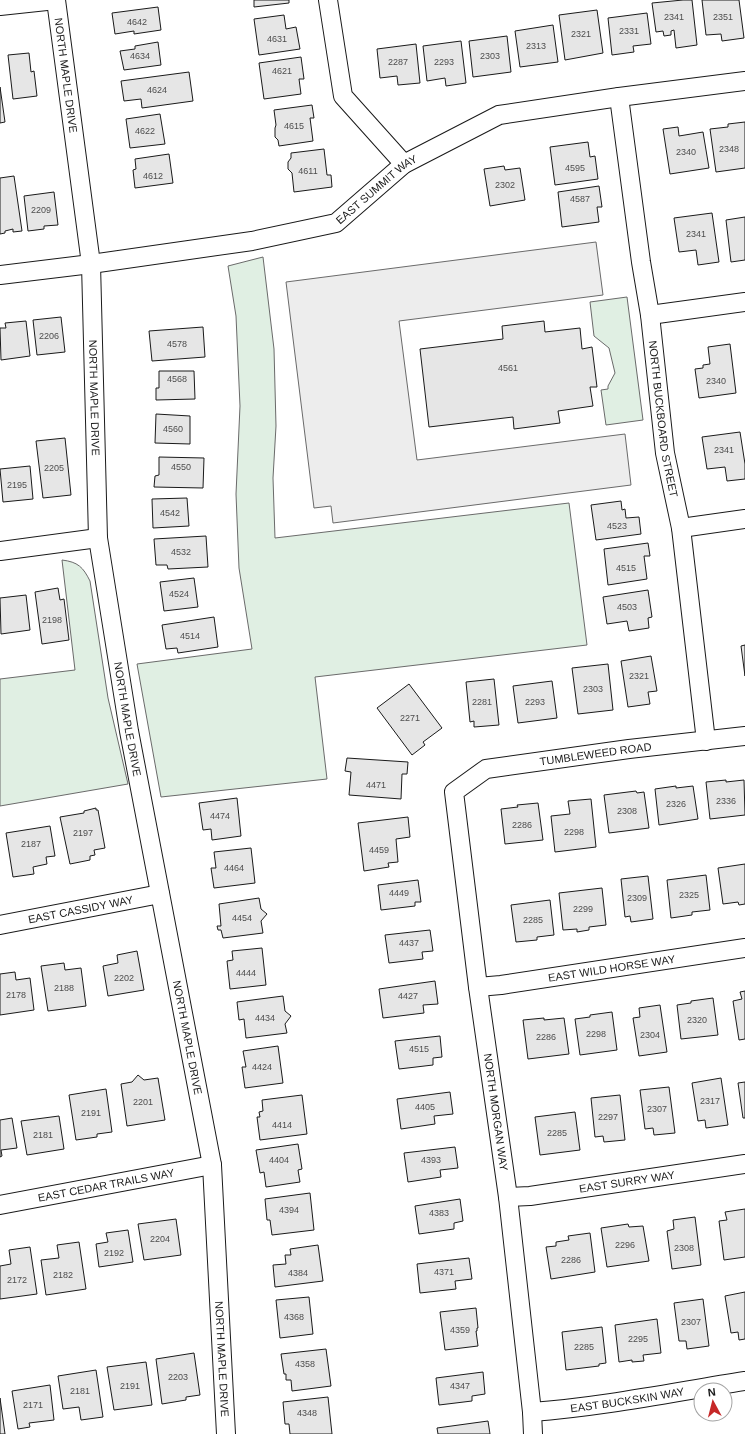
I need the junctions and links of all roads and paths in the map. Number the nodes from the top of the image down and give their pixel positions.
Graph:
1 (56, 0) edge
2 (328, 0) edge
3 (0, 6) edge
4 (745, 81) edge
5 (619, 97) junction
6 (404, 164) junction
7 (91, 264) junction
8 (0, 274) edge
9 (745, 302) edge
10 (650, 315) junction
11 (745, 519) edge
12 (681, 528) junction
13 (98, 538) junction
14 (0, 550) edge
15 (745, 736) edge
16 (706, 741) junction
17 (454, 792) joint
18 (160, 894) junction
19 (0, 925) edge
20 (745, 948) edge
21 (478, 987) junction
22 (745, 1164) edge
23 (212, 1165) junction
24 (508, 1197) junction
25 (0, 1206) edge
26 (745, 1381) edge
27 (532, 1412) junction
28 (226, 1434) edge
29 (533, 1434) edge

1 - 3 street
1 - 7 street, NORTH MAPLE DRIVE
2 - 6 street
4 - 5 street, EAST SUMMIT WAY
5 - 6 street, EAST SUMMIT WAY
5 - 10 street, NORTH BUCKBOARD STREET
6 - 7 street, EAST SUMMIT WAY
7 - 8 street, EAST SUMMIT WAY
7 - 13 street, NORTH MAPLE DRIVE
9 - 10 street
10 - 12 street, NORTH BUCKBOARD STREET
11 - 12 street
12 - 16 street, NORTH BUCKBOARD STREET
13 - 14 street
13 - 18 street, NORTH MAPLE DRIVE
15 - 16 street, TUMBLEWEED ROAD
16 - 17 street, TUMBLEWEED ROAD
17 - 21 street, NORTH MORGAN WAY
18 - 19 street, EAST CASSIDY WAY
18 - 23 street, NORTH MAPLE DRIVE
20 - 21 street, EAST WILD HORSE WAY
21 - 24 street, NORTH MORGAN WAY
22 - 24 street, EAST SURRY WAY
23 - 25 street, EAST CEDAR TRAILS WAY
23 - 28 street, NORTH MAPLE DRIVE
24 - 27 street, NORTH MORGAN WAY
26 - 27 street, EAST BUCKSKIN WAY
27 - 29 street, NORTH MORGAN WAY

